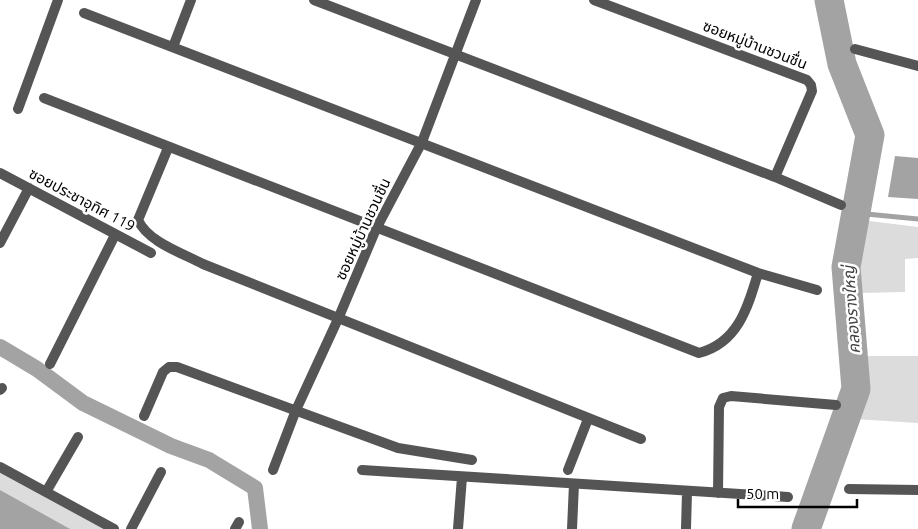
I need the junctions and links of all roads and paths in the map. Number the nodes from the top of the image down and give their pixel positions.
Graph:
1 (58, 0) edge
2 (191, 0) edge
3 (314, 0) edge
4 (476, 0) edge
5 (594, 0) edge
6 (84, 14) dead end
7 (173, 47) junction
8 (855, 50) dead end
9 (456, 54) junction
10 (918, 66) edge
11 (44, 98) dead end
12 (18, 108) dead end
13 (422, 142) junction
14 (168, 148) junction
15 (0, 173) edge
16 (775, 176) junction
17 (28, 188) junction
18 (841, 205) dead end
19 (376, 229) junction
20 (115, 234) junction
21 (0, 242) edge
22 (151, 253) dead end
23 (758, 272) junction
24 (817, 290) dead end
25 (338, 319) junction
26 (50, 364) dead end
27 (836, 405) dead end
28 (296, 410) junction
29 (144, 416) dead end
30 (588, 419) junction
31 (78, 437) dead end
32 (640, 439) dead end
33 (472, 460) dead end
34 (0, 467) edge
35 (273, 470) dead end
36 (362, 470) dead end
37 (568, 470) dead end
38 (161, 472) dead end
39 (462, 477) junction
40 (574, 484) junction
41 (850, 489) dead end
42 (918, 490) edge
43 (46, 492) junction
44 (687, 492) junction
45 (718, 494) junction
46 (788, 497) dead end
47 (114, 529) edge
48 (132, 529) edge
49 (458, 529) edge
50 (572, 529) edge
51 (686, 529) edge

1 - 12 street
2 - 7 street
3 - 9 street
4 - 9 street, ซอยหมู่บ้านชวนชื่น
5 - 16 street, ซอยหมู่บ้านชวนชื่น
6 - 7 street
7 - 13 street
8 - 10 street
9 - 13 street, ซอยหมู่บ้านชวนชื่น
9 - 16 street
11 - 14 street
13 - 19 street, ซอยหมู่บ้านชวนชื่น
13 - 23 street
14 - 19 street
14 - 25 street
15 - 17 street, ซอยประชาอุทิศ 119
16 - 18 street
17 - 20 street, ซอยประชาอุทิศ 119
17 - 21 street
19 - 23 street
19 - 25 street, ซอยหมู่บ้านชวนชื่น
20 - 22 street, ซอยประชาอุทิศ 119
20 - 26 street
23 - 24 street
25 - 28 street, ซอยหมู่บ้านชวนชื่น
25 - 30 street
27 - 45 street
28 - 29 street
28 - 33 street
28 - 35 street, ซอยหมู่บ้านชวนชื่น
30 - 32 street
30 - 37 street
31 - 43 street
34 - 43 street
36 - 39 street
38 - 48 street
39 - 40 street
39 - 49 street
40 - 44 street
40 - 50 street
41 - 42 street
43 - 47 street
44 - 45 street
44 - 51 street
45 - 46 street

